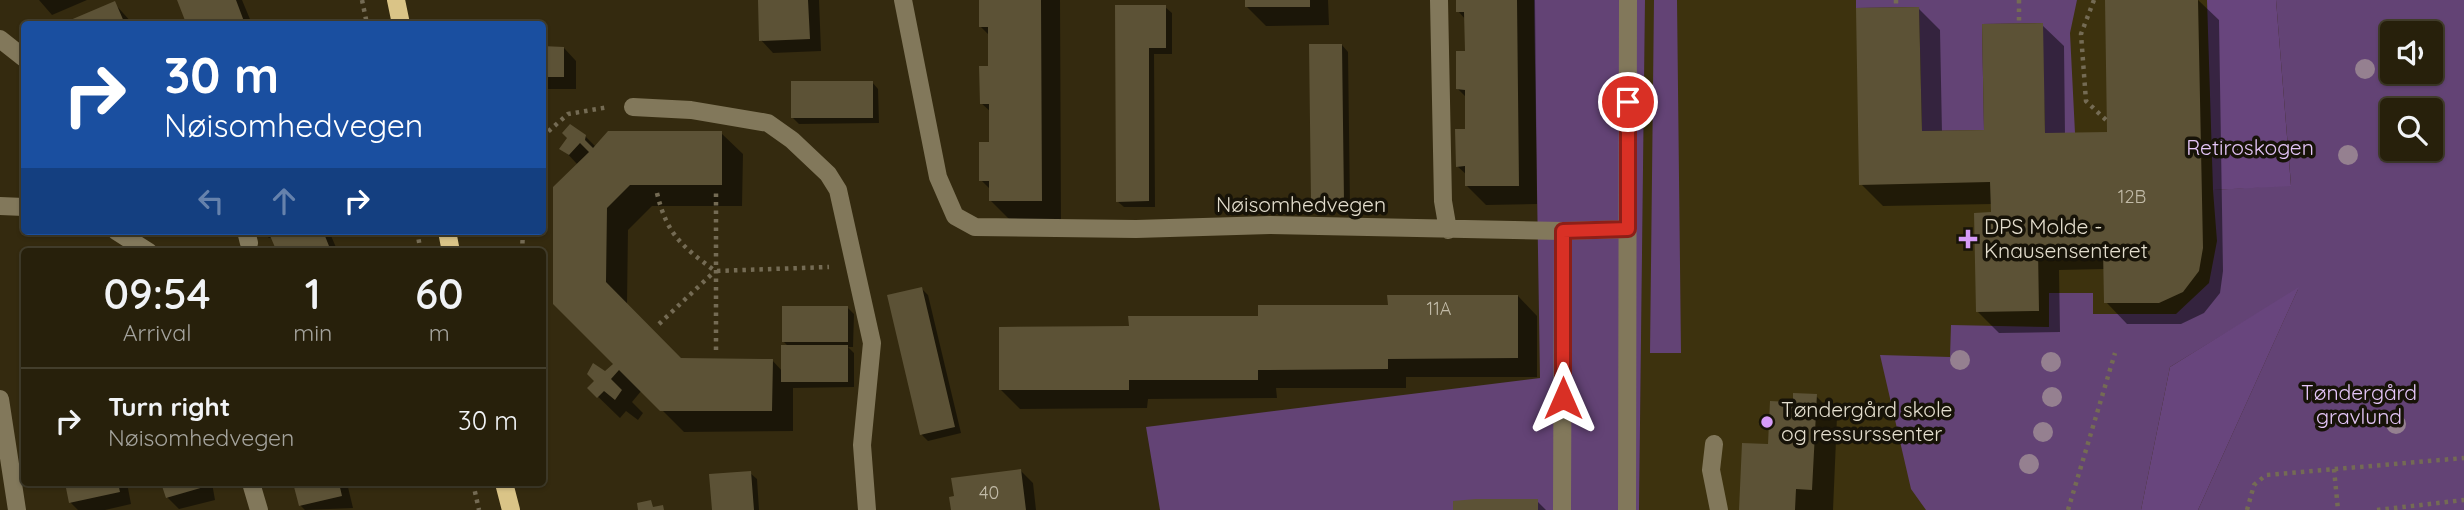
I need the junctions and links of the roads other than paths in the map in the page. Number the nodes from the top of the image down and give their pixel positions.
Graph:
1 (396, 0) edge
2 (903, 0) edge
3 (1439, 0) edge
4 (1628, 0) edge
5 (400, 21) edge
6 (0, 39) edge
7 (21, 56) edge
8 (634, 107) road end
9 (0, 206) edge
10 (21, 207) edge
11 (1628, 229) junction
12 (1448, 230) junction
13 (1563, 231) junction
14 (122, 235) edge
15 (143, 248) edge
16 (0, 399) edge
17 (1714, 444) dead end
18 (252, 486) edge
19 (505, 486) edge
20 (18, 510) edge
21 (260, 510) edge
22 (511, 510) edge
23 (867, 510) edge
24 (1562, 510) edge
25 (1627, 510) edge
26 (1719, 510) edge

1 - 5 main road
2 - 12 street, Nøisomhedvegen
3 - 12 street
4 - 11 street
6 - 7 street
8 - 23 street
9 - 10 street
11 - 13 street, Nøisomhedvegen
11 - 25 street
12 - 13 street, Nøisomhedvegen
13 - 24 street
14 - 15 street
16 - 20 street
17 - 26 street
18 - 21 street
19 - 22 main road

